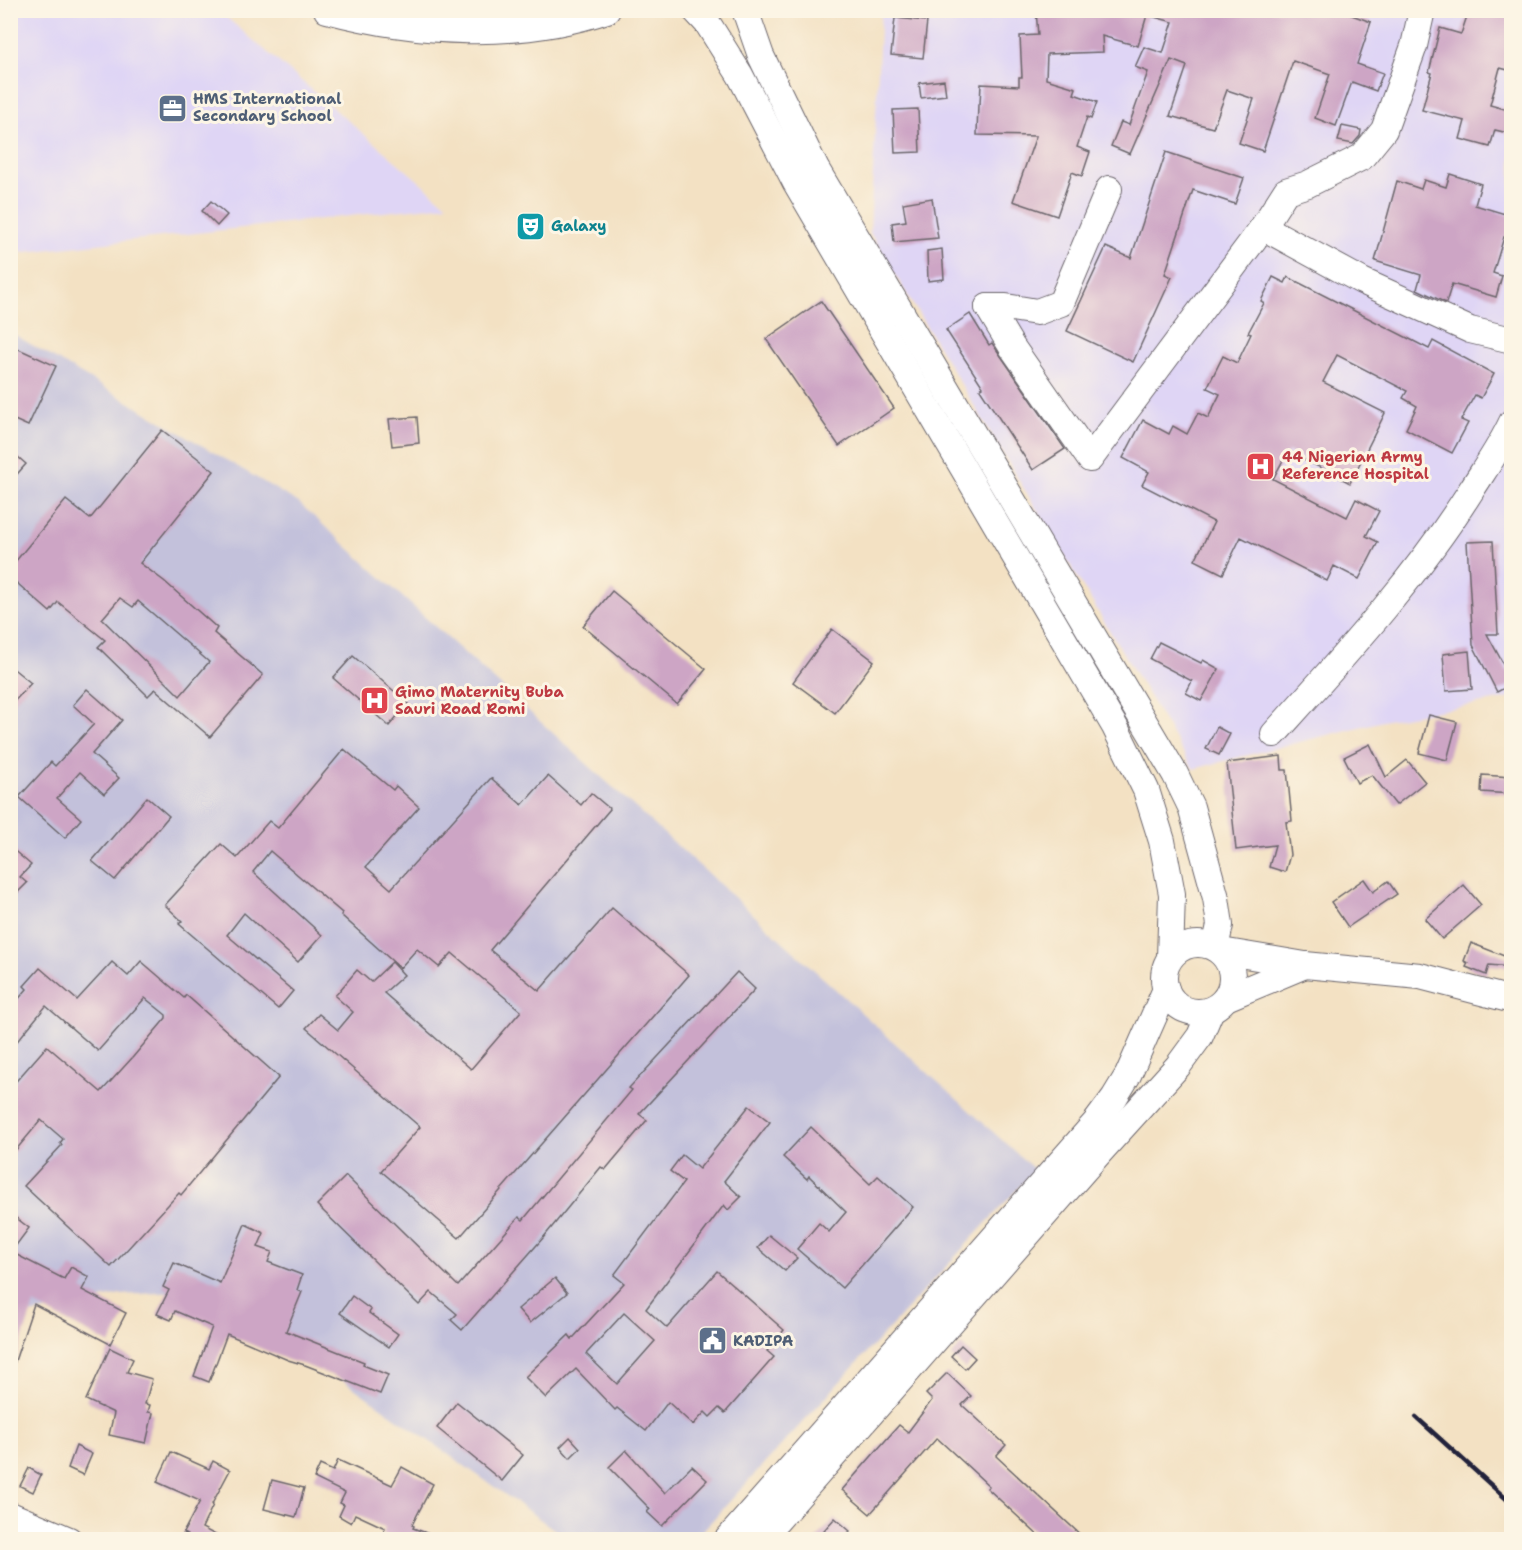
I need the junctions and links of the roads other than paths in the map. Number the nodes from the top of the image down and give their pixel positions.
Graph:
1 (327, 10) edge
2 (408, 10) edge
3 (490, 10) edge
4 (607, 10) edge
5 (695, 10) edge
6 (746, 10) edge
7 (1422, 10) edge
8 (1109, 189) dead end
9 (1263, 226) junction
10 (1512, 340) edge
11 (1512, 422) edge
12 (1274, 734) dead end
13 (1218, 950) junction
14 (1170, 958) junction
15 (1305, 965) junction
16 (1166, 989) junction
17 (1512, 1000) edge
18 (1219, 1004) junction
19 (10, 1515) edge
20 (69, 1539) edge
21 (727, 1539) edge
22 (760, 1539) edge

1 - 4 street
2 - 3 street
5 - 14 street
6 - 13 street
7 - 9 street
8 - 9 street
9 - 10 street
11 - 12 street
13 - 14 street
13 - 15 street
13 - 18 street
14 - 16 street
15 - 17 street
15 - 18 street
16 - 18 street
16 - 21 street
18 - 22 street
19 - 20 street

